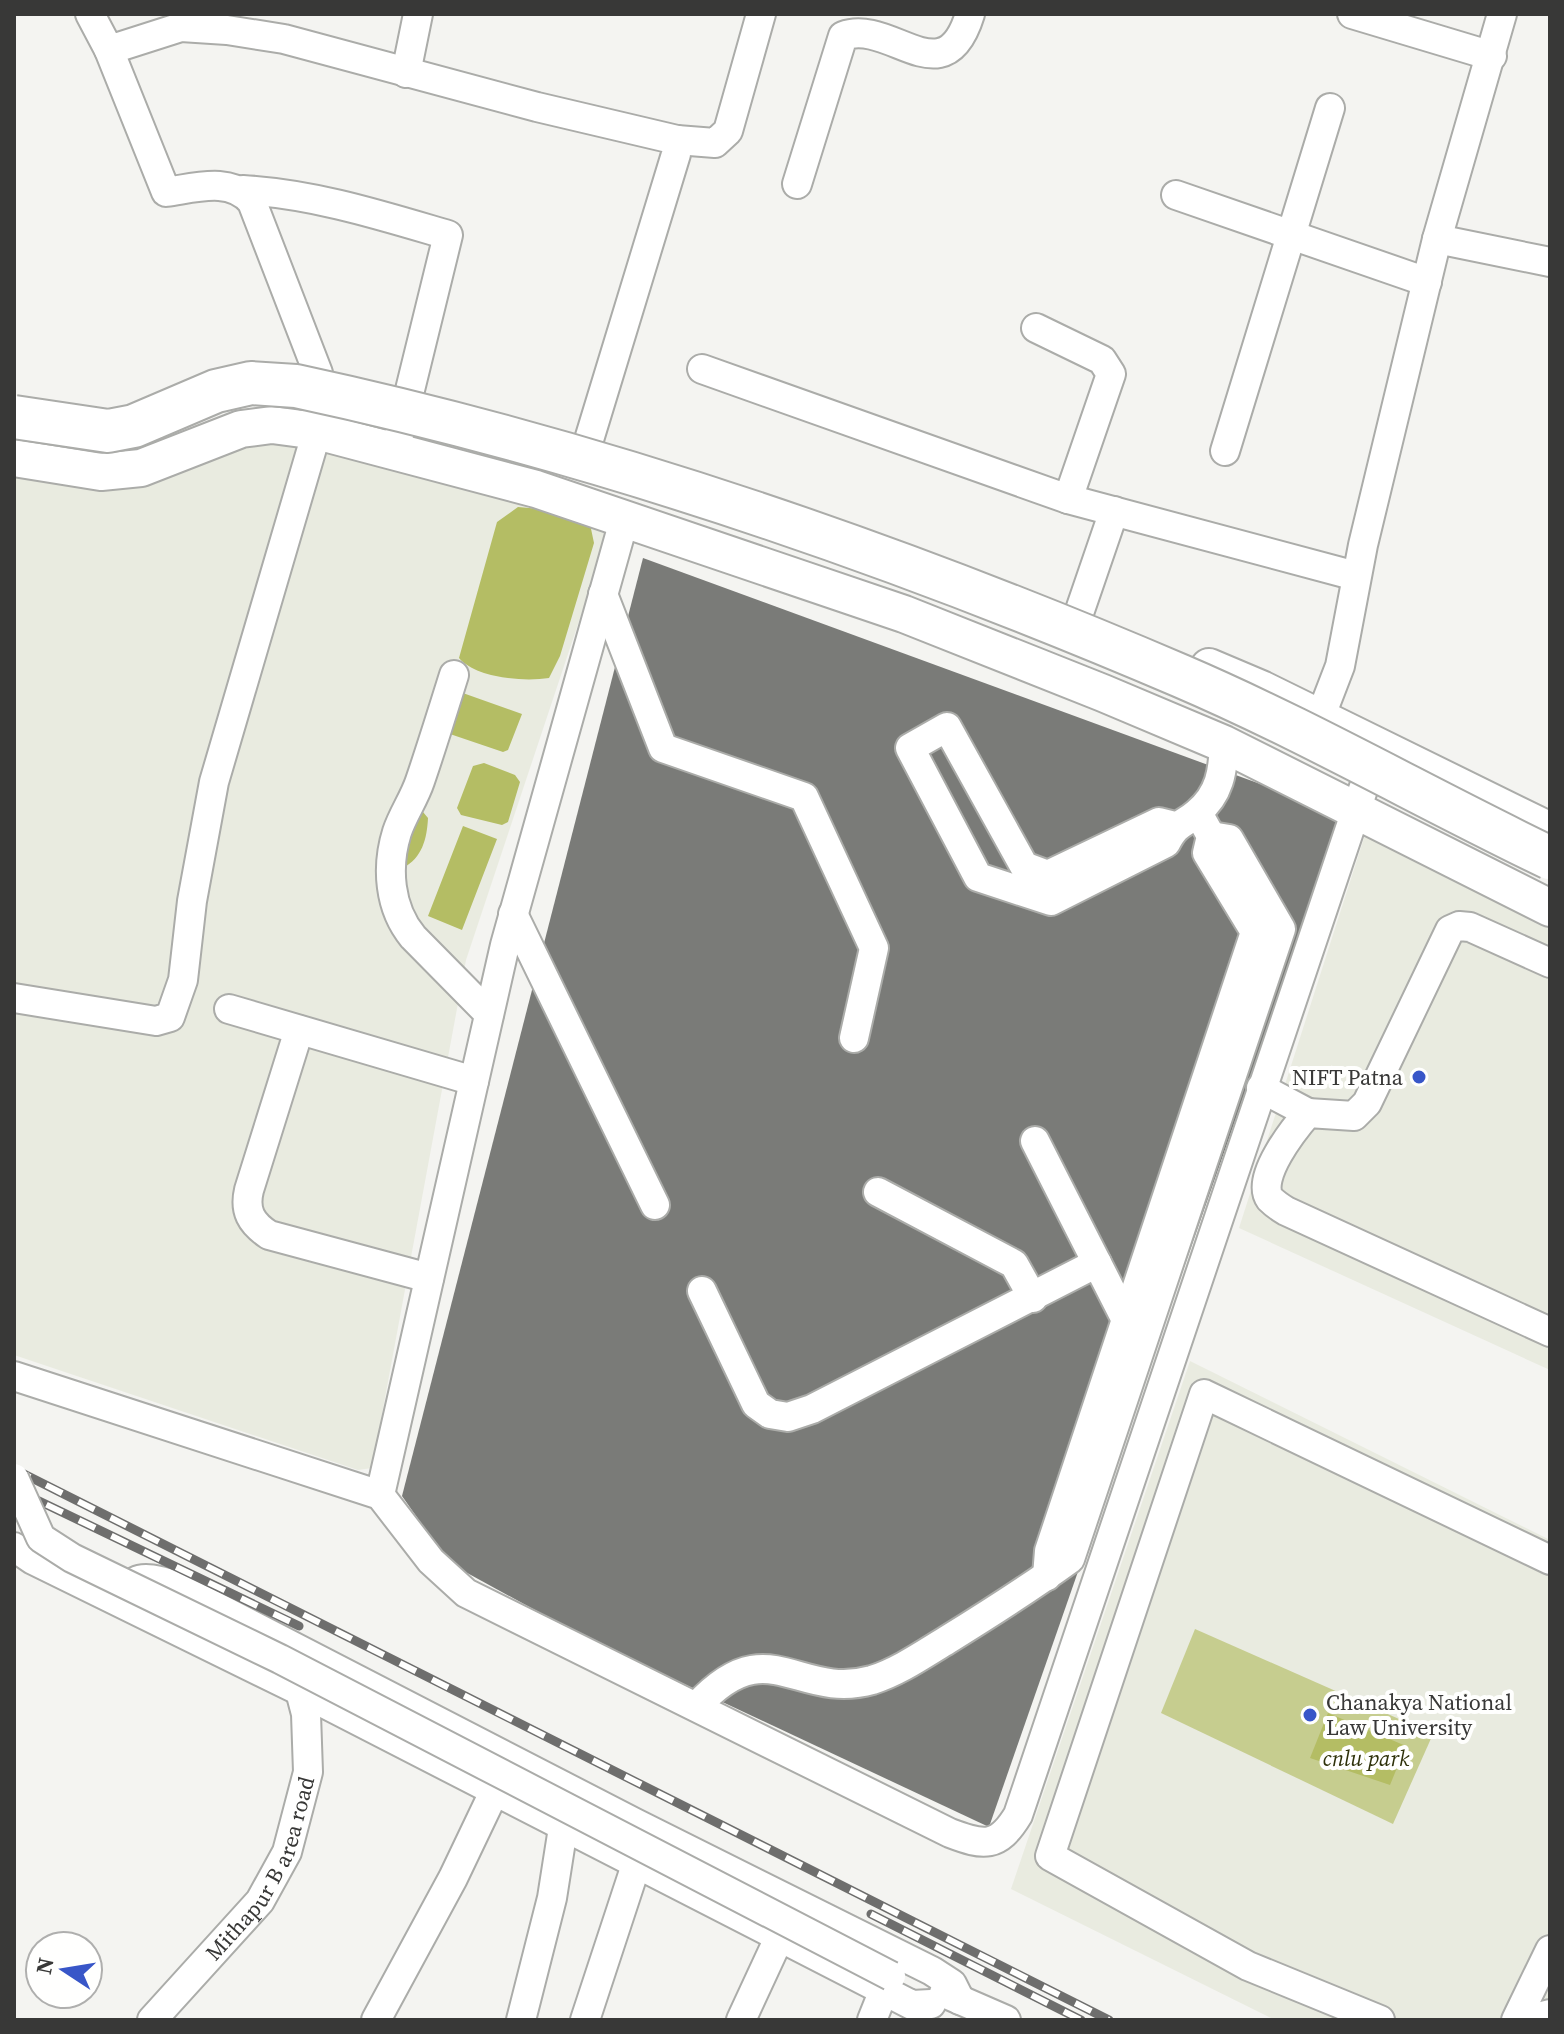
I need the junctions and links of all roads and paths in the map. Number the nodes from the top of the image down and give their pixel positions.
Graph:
1 (90, 14) edge
2 (418, 14) edge
3 (761, 14) edge
4 (970, 14) edge
5 (1352, 14) edge
6 (1502, 14) edge
7 (178, 21) edge
8 (109, 50) junction
9 (1492, 56) junction
10 (406, 73) junction
11 (1330, 108) dead end
12 (677, 140) junction
13 (797, 184) dead end
14 (243, 190) junction
15 (1176, 195) dead end
16 (1292, 236) junction
17 (1437, 239) junction
18 (1550, 262) edge
19 (1427, 282) junction
20 (1036, 328) dead end
21 (702, 369) dead end
22 (318, 373) junction
23 (408, 395) junction
24 (14, 399) edge
25 (14, 417) edge
26 (317, 431) junction
27 (14, 439) edge
28 (588, 443) junction
29 (395, 451) junction
30 (1225, 451) dead end
31 (14, 458) edge
32 (1068, 499) junction
33 (1114, 511) junction
34 (625, 517) junction
35 (1356, 576) junction
36 (603, 594) junction
37 (1078, 616) junction
38 (454, 675) dead end
39 (1320, 718) junction
40 (1224, 744) junction
41 (1378, 746) junction
42 (1405, 807) dead end
43 (1354, 809) junction
44 (1195, 825) junction
45 (1550, 831) edge
46 (1550, 858) edge
47 (1550, 908) edge
48 (513, 914) junction
49 (1550, 963) edge
50 (14, 998) edge
51 (229, 1009) dead end
52 (489, 1014) junction
53 (299, 1030) junction
54 (854, 1038) dead end
55 (474, 1081) junction
56 (1261, 1088) junction
57 (1308, 1113) junction
58 (1035, 1141) dead end
59 (878, 1192) dead end
60 (655, 1205) dead end
61 (1097, 1263) junction
62 (429, 1278) junction
63 (702, 1291) dead end
64 (1033, 1298) junction
65 (1137, 1328) junction
66 (1550, 1332) edge
67 (14, 1376) edge
68 (1159, 1398) junction
69 (1198, 1412) junction
70 (14, 1478) edge
71 (380, 1495) junction
72 (14, 1547) edge
73 (1550, 1560) edge
74 (115, 1600) junction
75 (300, 1691) junction
76 (697, 1706) junction
77 (495, 1790) junction
78 (563, 1828) junction
79 (636, 1865) junction
80 (779, 1938) junction
81 (1550, 1950) edge
82 (888, 1983) junction
83 (963, 2010) edge
84 (1550, 2014) edge
85 (152, 2020) edge
86 (376, 2020) edge
87 (521, 2020) edge
88 (585, 2020) edge
89 (741, 2020) edge
90 (872, 2020) edge
91 (1006, 2020) edge
92 (1380, 2020) edge
93 (1516, 2020) edge
94 (1527, 2020) edge

1 - 8 street
2 - 10 street
3 - 12 street
4 - 13 street
5 - 9 street
6 - 9 street
7 - 8 street
7 - 10 street
8 - 14 street
9 - 17 street
10 - 12 street
11 - 16 street
12 - 28 street
14 - 22 street
14 - 23 street
15 - 16 street
16 - 19 street
16 - 30 street
17 - 18 street
17 - 19 street
19 - 35 street
20 - 32 street
21 - 32 street
22 - 23 main road
22 - 24 main road
22 - 26 street
23 - 28 main road
23 - 29 street
25 - 46 highway, bridge
26 - 29 main road
26 - 31 main road
26 - 50 street
27 - 42 highway
28 - 37 main road
29 - 34 main road
32 - 33 street
33 - 35 street
33 - 37 street
34 - 36 street
34 - 40 main road
35 - 39 street
36 - 48 street
36 - 54 street
37 - 39 main road
38 - 52 street
39 - 41 main road
40 - 43 main road
40 - 44 street
41 - 43 street
41 - 45 main road
43 - 47 main road
43 - 56 street
44 - 44 street
44 - 65 street
48 - 52 street
48 - 60 street
49 - 57 street
51 - 53 street
52 - 55 street
53 - 55 street
53 - 62 street
55 - 62 street
56 - 57 street
56 - 68 street
57 - 66 street
58 - 61 street
59 - 64 street
61 - 64 street
61 - 65 street
62 - 71 street
63 - 64 street
65 - 76 street
67 - 71 street
68 - 69 street
68 - 76 street
69 - 73 street
69 - 92 street
70 - 82 street, bridge
71 - 76 street
72 - 74 street
74 - 75 street
74 - 83 street
75 - 77 street
75 - 85 street, Mithapur B area road
77 - 78 street
77 - 86 street
78 - 79 street
78 - 87 street
79 - 80 street
79 - 88 street
80 - 82 street
80 - 89 street
81 - 93 street
82 - 83 street
82 - 90 street
83 - 91 street
84 - 94 street

